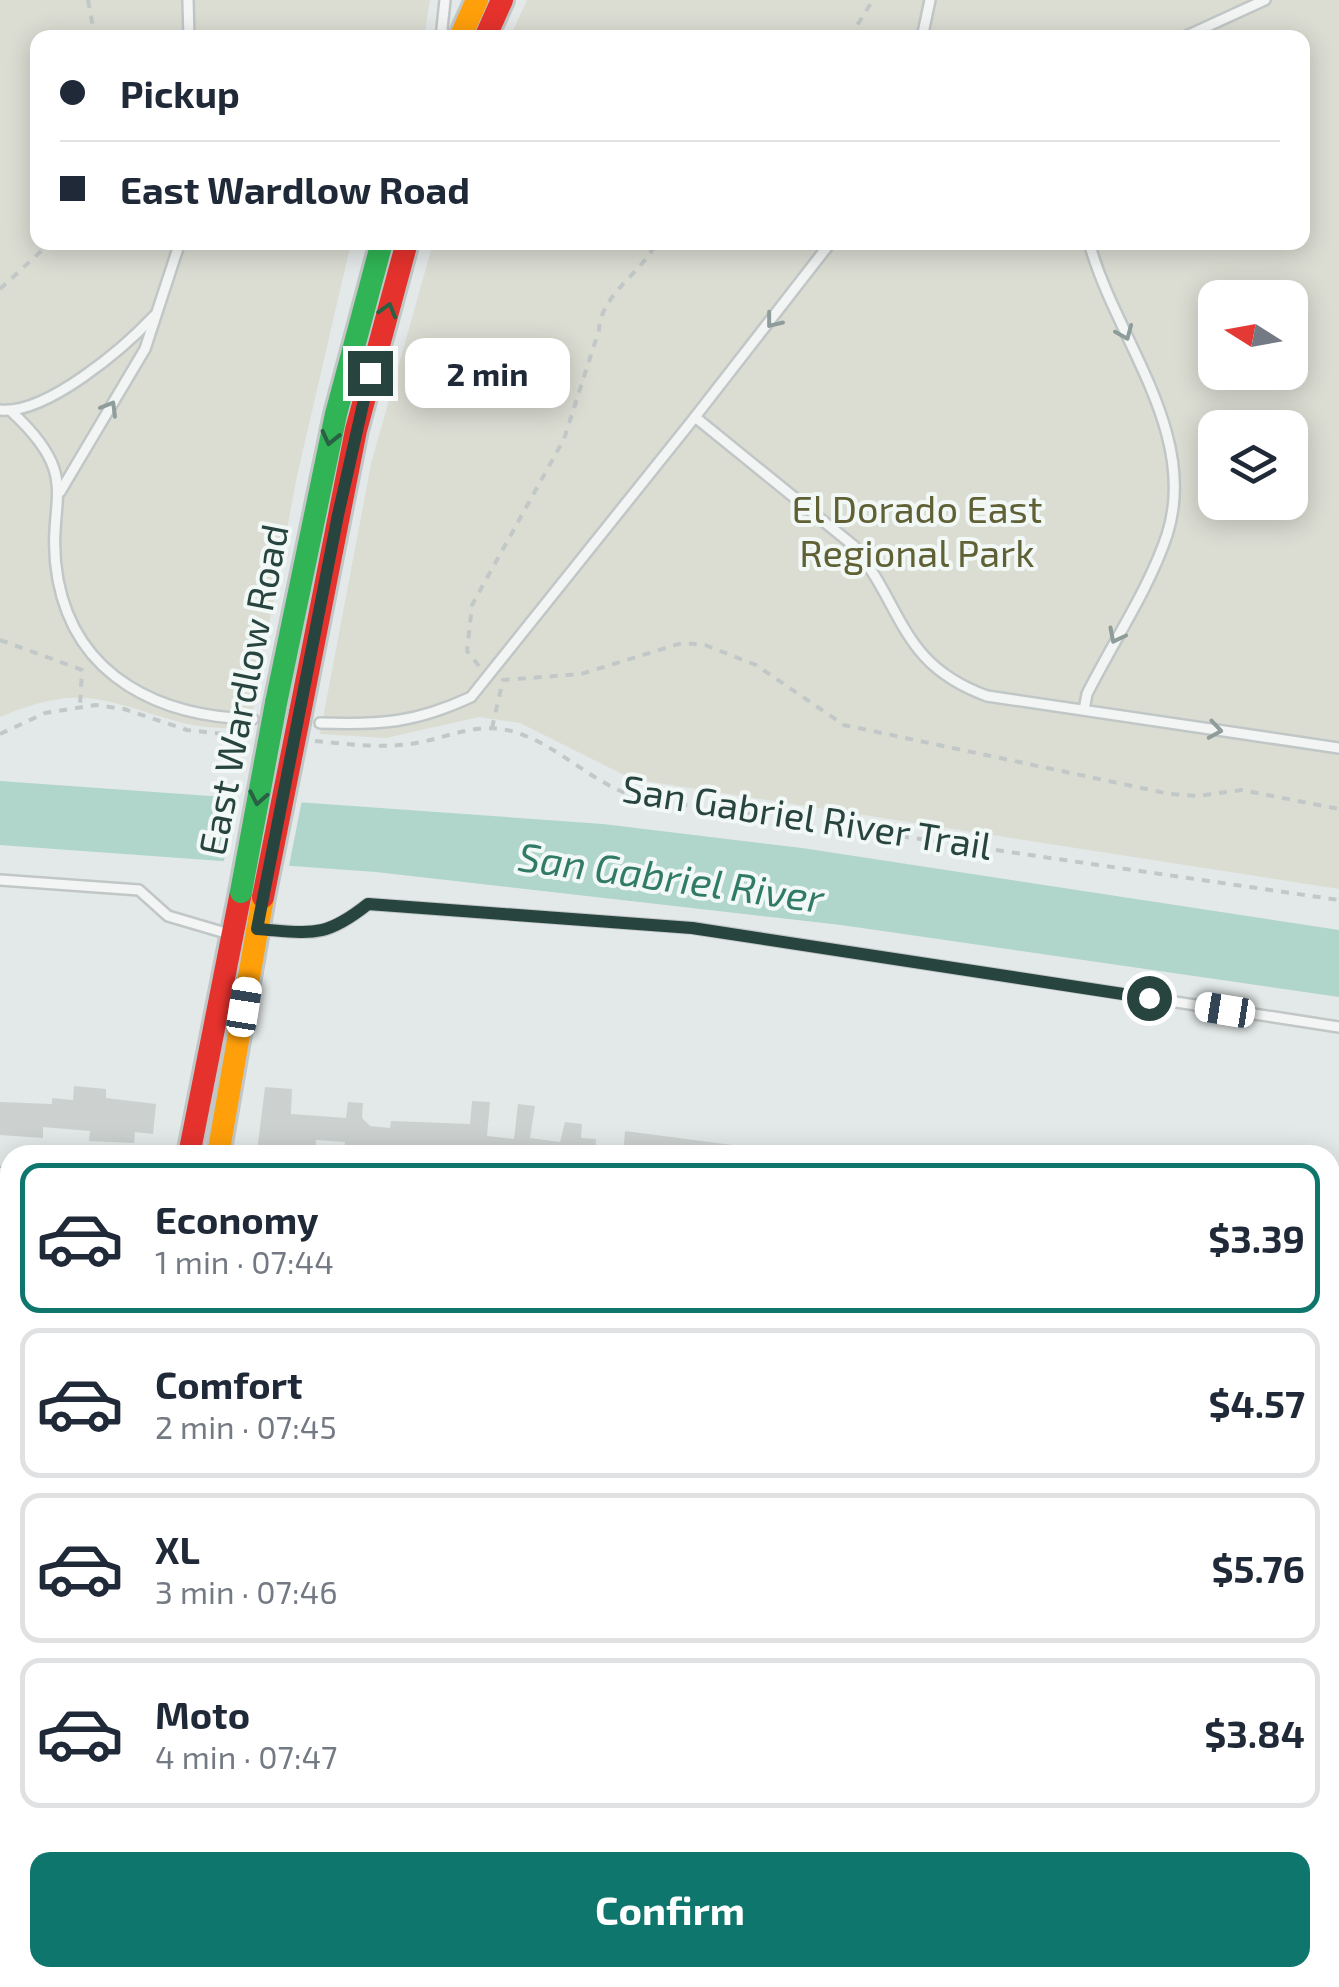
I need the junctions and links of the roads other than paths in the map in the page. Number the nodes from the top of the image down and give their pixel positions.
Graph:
1 (188, 0) edge
2 (445, 0) edge
3 (476, 0) edge
4 (502, 0) edge
5 (930, 0) edge
6 (1265, 0) edge
7 (189, 30) edge
8 (443, 30) edge
9 (463, 30) edge
10 (489, 30) edge
11 (924, 30) edge
12 (1199, 30) edge
13 (178, 250) edge
14 (379, 250) edge
15 (405, 250) edge
16 (826, 250) edge
17 (1092, 250) edge
18 (160, 310) junction
19 (0, 410) edge
20 (12, 412) junction
21 (696, 417) junction
22 (60, 492) junction
23 (1084, 710) junction
24 (310, 718) junction
25 (252, 719) dead end
26 (1339, 748) edge
27 (0, 880) edge
28 (252, 895) junction
29 (257, 929) junction
30 (232, 935) junction
31 (1339, 1027) edge
32 (191, 1145) edge
33 (220, 1145) edge

1 - 7 lane
2 - 8 lane
3 - 9 main road
4 - 10 main road
5 - 11 lane
6 - 12 lane
13 - 18 lane
14 -> 28 main road, East Wardlow Road, bridge
24 -> 15 main road, East Wardlow Road
16 -> 21 lane
17 -> 23 lane
18 - 20 lane
22 -> 18 lane
19 - 20 lane
20 - 22 lane
21 - 23 lane
21 - 24 lane
22 - 25 lane
23 -> 26 lane
24 - 28 main road, East Wardlow Road, bridge
27 - 30 lane
28 - 29 main road, East Wardlow Road
28 - 30 main road, East Wardlow Road
29 - 31 lane
29 - 33 main road, East Wardlow Road
30 - 32 main road, East Wardlow Road

